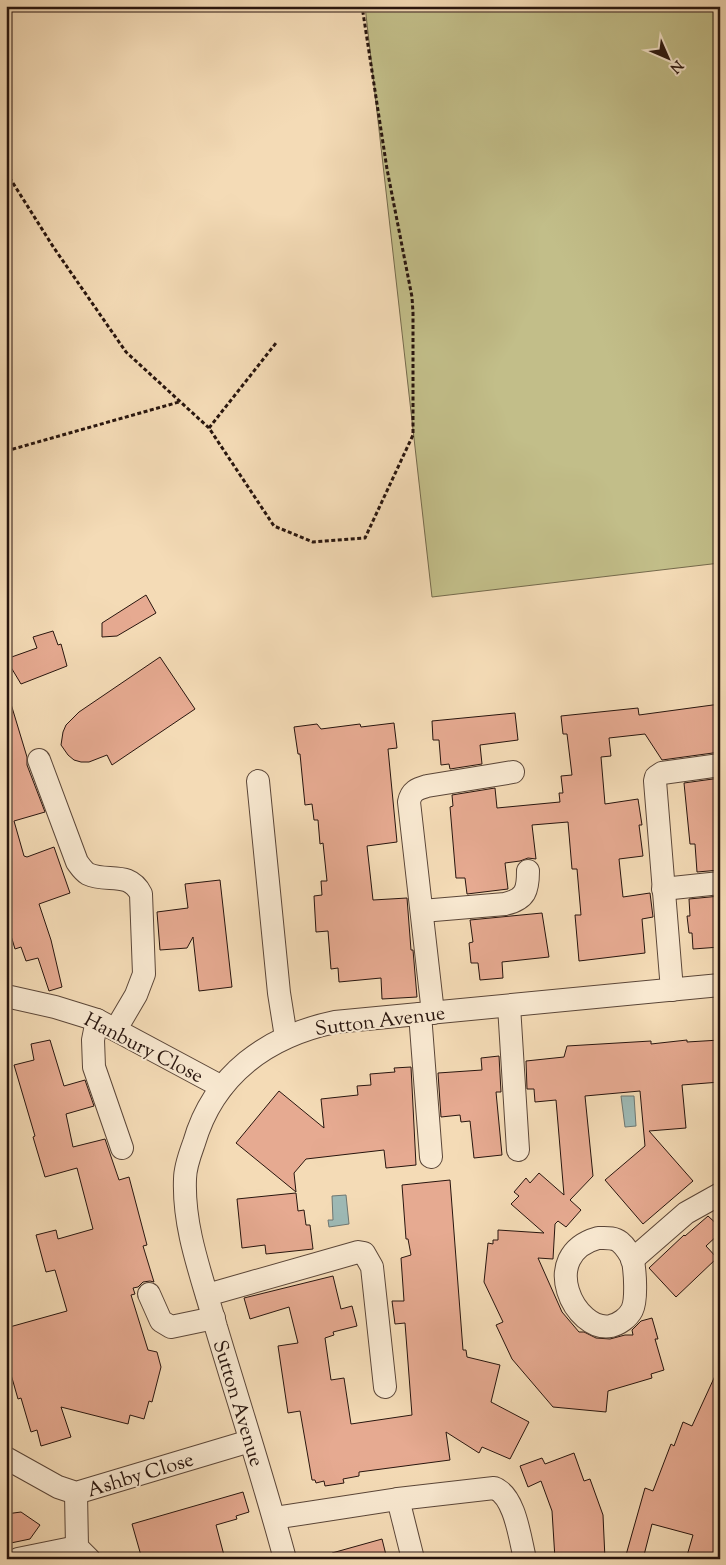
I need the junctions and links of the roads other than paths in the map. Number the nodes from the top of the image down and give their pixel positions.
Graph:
1 (39, 760) dead end
2 (720, 765) edge
3 (513, 772) dead end
4 (258, 781) dead end
5 (528, 870) dead end
6 (720, 883) edge
7 (663, 889) junction
8 (422, 911) junction
9 (720, 985) edge
10 (672, 990) junction
11 (6, 996) edge
12 (509, 1006) junction
13 (427, 1013) junction
14 (106, 1025) junction
15 (286, 1037) junction
16 (222, 1086) junction
17 (122, 1148) dead end
18 (518, 1150) dead end
19 (432, 1157) dead end
20 (720, 1194) edge
21 (632, 1260) dead end
22 (150, 1294) dead end
23 (207, 1295) junction
24 (214, 1318) junction
25 (385, 1387) dead end
26 (250, 1441) junction
27 (6, 1458) edge
28 (76, 1493) junction
29 (398, 1499) junction
30 (274, 1518) junction
31 (83, 1553) edge
32 (18, 1559) edge
33 (285, 1559) edge
34 (413, 1559) edge
35 (525, 1559) edge

1 - 14 street
2 - 7 street
3 - 8 street
4 - 15 street
5 - 8 street
6 - 7 street
7 - 10 street
8 - 13 street
9 - 10 street, Sutton Avenue
10 - 12 street, Sutton Avenue
11 - 14 street, Hanbury Close
12 - 13 street, Sutton Avenue
12 - 18 street
13 - 15 street, Sutton Avenue
13 - 19 street
14 - 16 street, Hanbury Close
14 - 17 street
15 - 16 street, Sutton Avenue
16 - 23 street, Sutton Avenue
20 - 21 street
22 - 24 street
23 - 24 street, Sutton Avenue
23 - 25 street
24 - 26 street, Sutton Avenue
26 - 28 street, Ashby Close
26 - 30 street, Sutton Avenue
27 - 28 street, Ashby Close
28 - 31 street
29 - 30 street
29 - 34 street
29 - 35 street
30 - 33 street, Sutton Avenue
31 - 32 street

